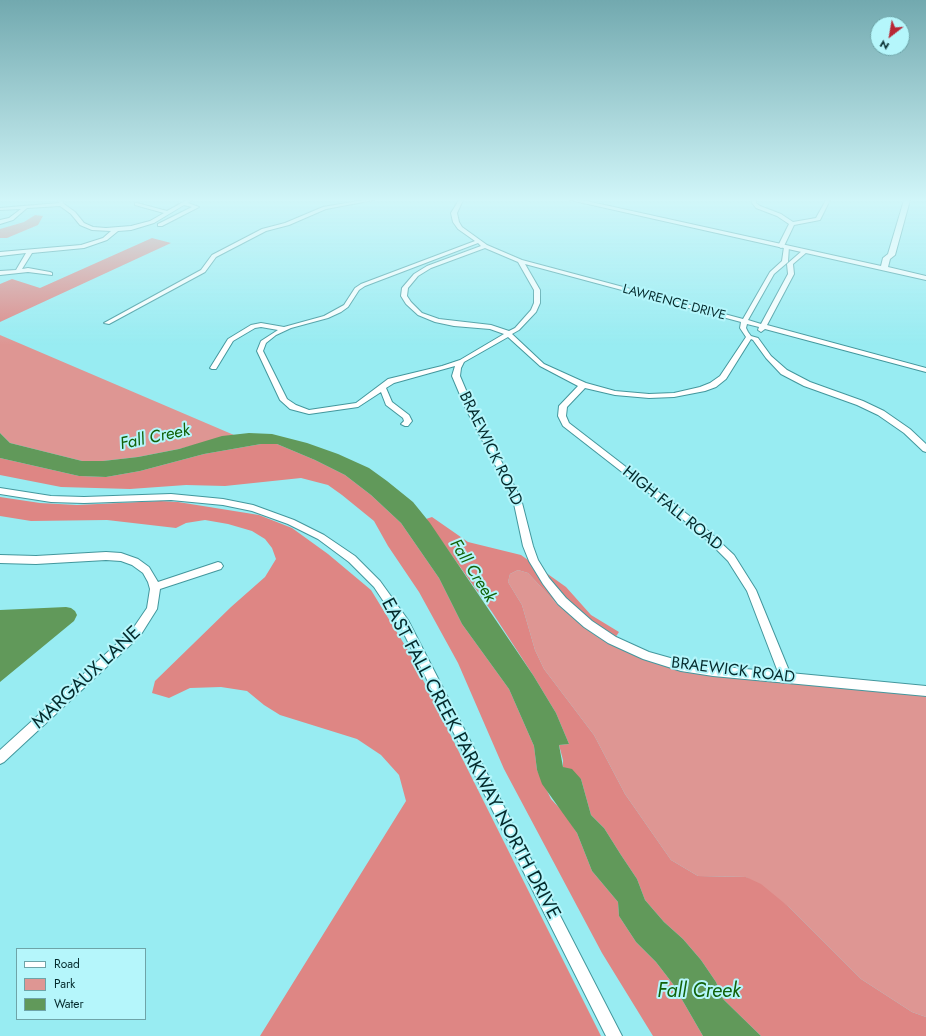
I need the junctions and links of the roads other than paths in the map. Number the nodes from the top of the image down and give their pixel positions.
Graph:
1 (64, 248) edge
2 (229, 248) edge
3 (460, 248) edge
4 (479, 248) edge
5 (490, 248) edge
6 (784, 248) edge
7 (791, 248) edge
8 (893, 248) edge
9 (805, 251) junction
10 (30, 252) junction
11 (0, 254) edge
12 (520, 261) junction
13 (789, 261) junction
14 (887, 269) junction
15 (18, 271) junction
16 (0, 273) edge
17 (50, 274) dead end
18 (926, 278) edge
19 (744, 322) junction
20 (107, 323) dead end
21 (763, 326) junction
22 (285, 329) junction
23 (510, 334) junction
24 (752, 338) junction
25 (462, 361) junction
26 (214, 368) dead end
27 (926, 370) edge
28 (583, 385) junction
29 (382, 387) junction
30 (405, 424) dead end
31 (926, 449) edge
32 (0, 491) edge
33 (0, 559) edge
34 (218, 566) dead end
35 (154, 587) junction
36 (786, 678) junction
37 (926, 692) edge
38 (0, 758) edge
39 (614, 1036) edge

1 - 10 street
2 - 20 street
3 - 22 street
4 - 23 street
5 - 12 street, LAWRENCE DRIVE
6 - 13 street
7 - 9 main road
8 - 14 main road
9 - 13 street
9 - 14 main road
10 - 11 street
10 - 15 street
12 - 19 street, LAWRENCE DRIVE
12 - 23 street
13 - 19 street
13 - 21 street
14 - 18 main road
15 - 16 street
15 - 17 street
19 - 21 street, LAWRENCE DRIVE
19 - 24 street
21 - 24 street
21 - 27 street, LAWRENCE DRIVE
22 - 26 street
22 - 29 street
23 - 25 street
23 - 28 street
24 - 28 street
24 - 31 street
25 - 29 street
25 - 36 street, BRAEWICK ROAD
28 - 36 street, HIGH FALL ROAD
29 - 30 street
32 - 39 street, EAST FALL CREEK PARKWAY NORTH DRIVE
33 - 35 street
34 - 35 street
35 - 38 street, MARGAUX LANE
36 - 37 street, BRAEWICK ROAD

